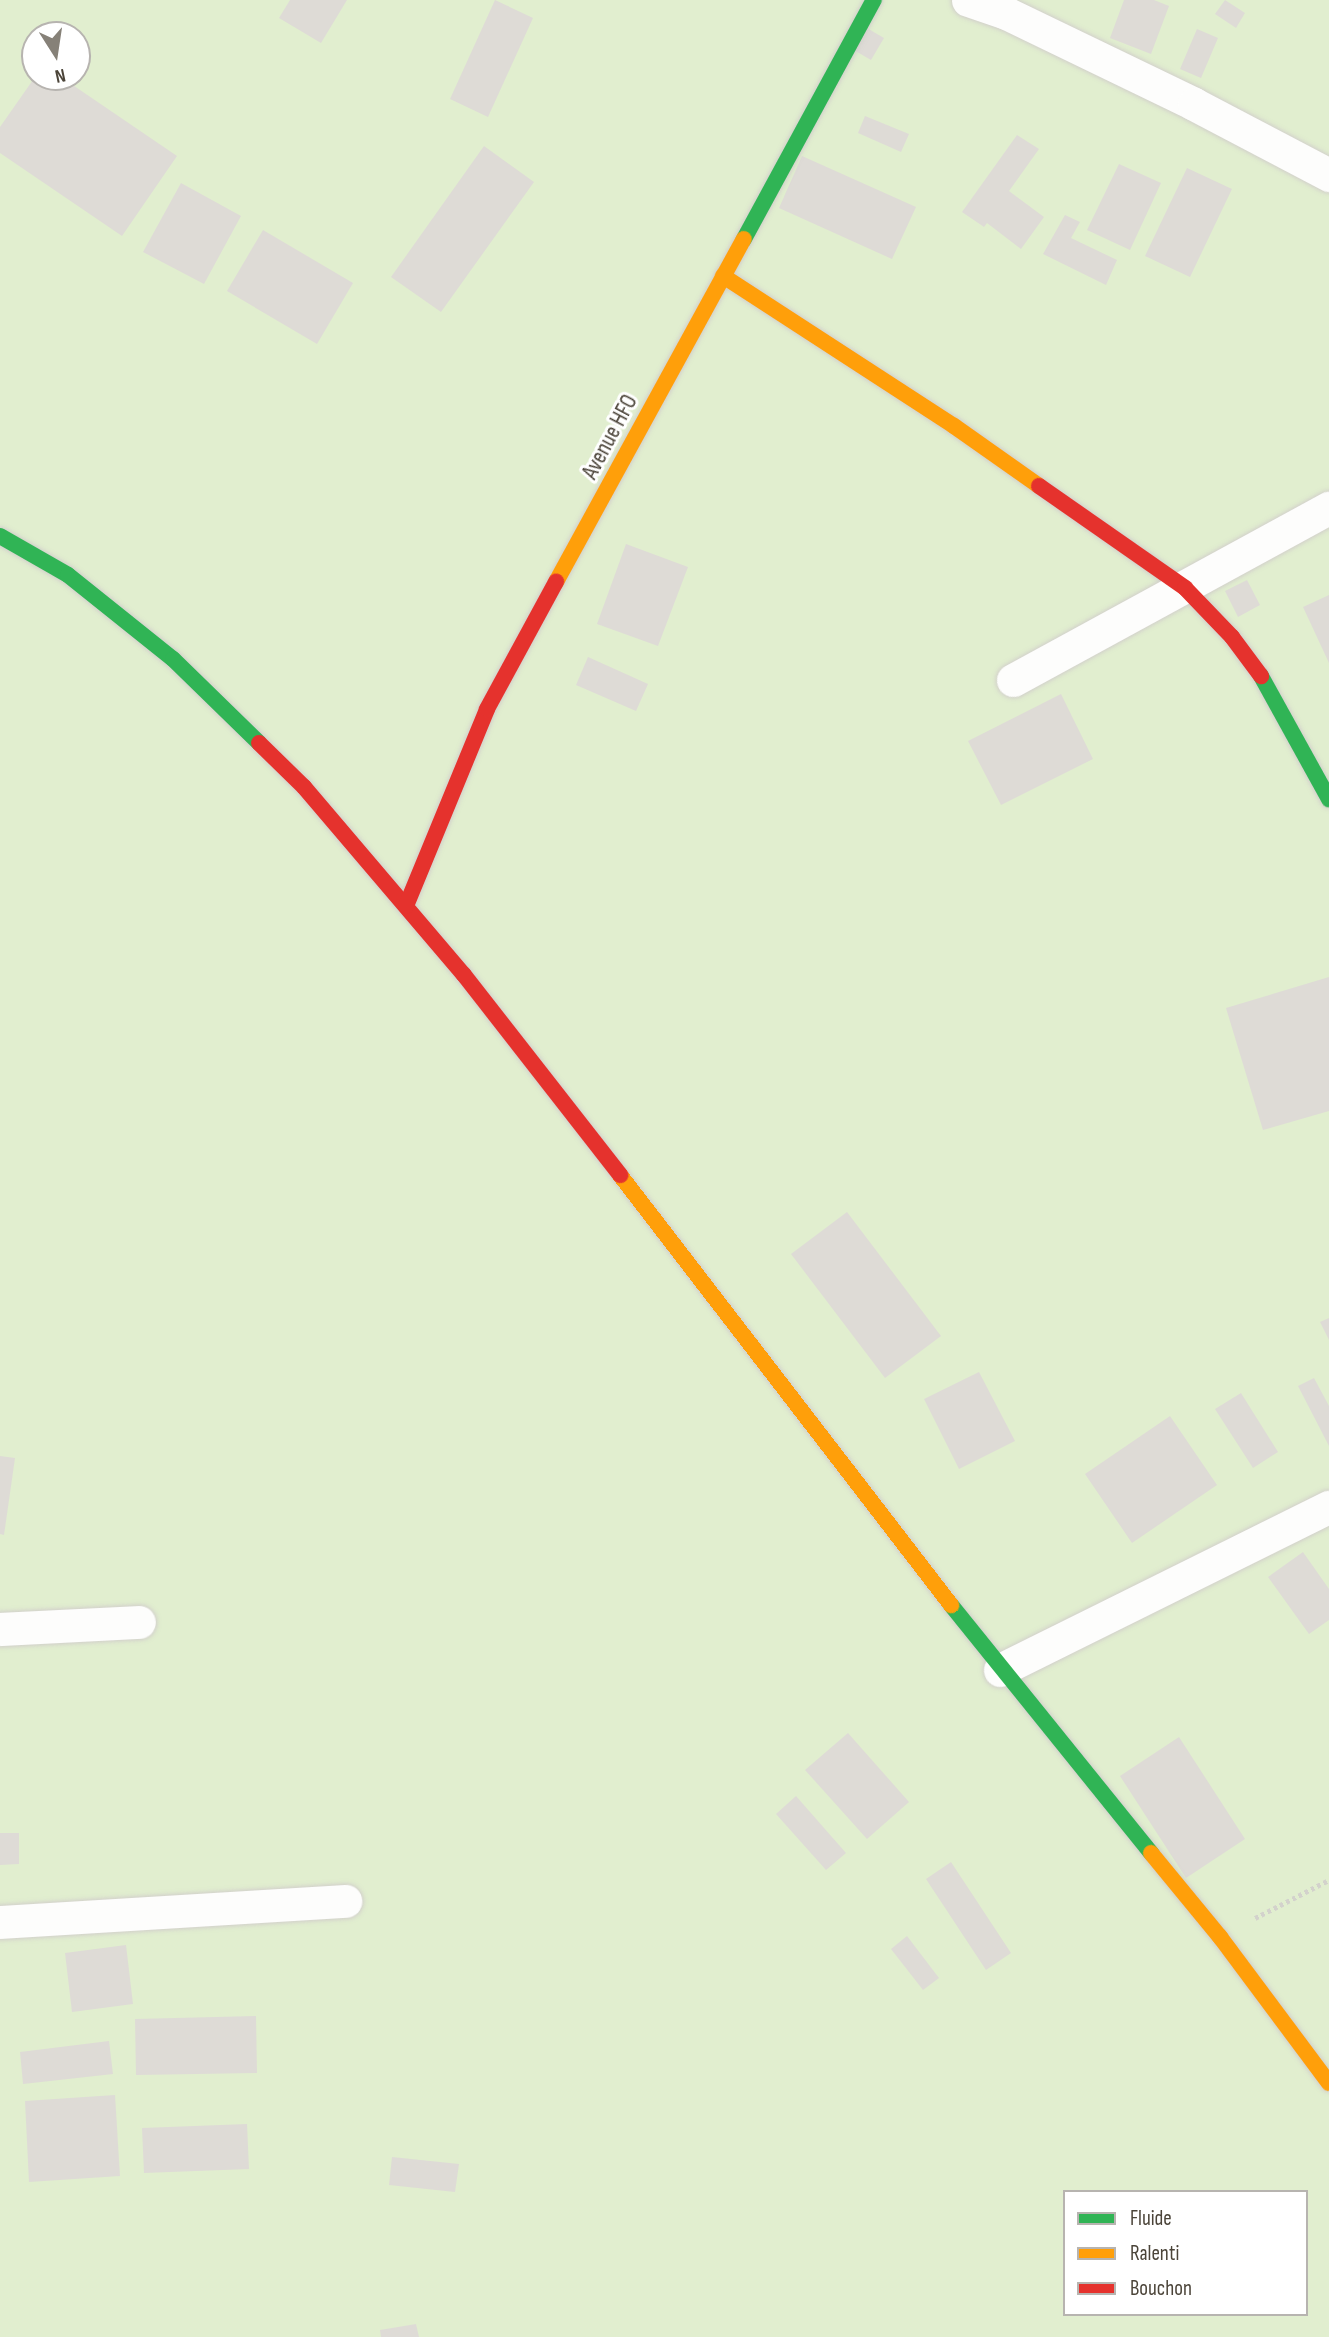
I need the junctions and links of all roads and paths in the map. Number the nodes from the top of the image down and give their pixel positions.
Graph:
1 (874, 0) edge
2 (968, 0) edge
3 (1329, 175) edge
4 (723, 276) junction
5 (1329, 508) edge
6 (0, 536) edge
7 (1185, 588) junction
8 (1013, 680) dead end
9 (1329, 800) edge
10 (406, 906) junction
11 (1329, 1507) edge
12 (139, 1622) dead end
13 (0, 1629) edge
14 (1000, 1670) junction
15 (1329, 1880) edge
16 (345, 1901) dead end
17 (0, 1922) edge
18 (1220, 1937) junction
19 (1329, 2083) edge

1 - 4 street, Avenue HFO
2 - 3 street
4 - 7 street
4 - 10 street, Avenue HFO
5 - 7 street
6 - 10 street
7 - 8 street
7 - 9 street
10 - 14 street
11 - 14 street
12 - 13 street
14 - 18 street
15 - 18 path
16 - 17 street
18 - 19 street

